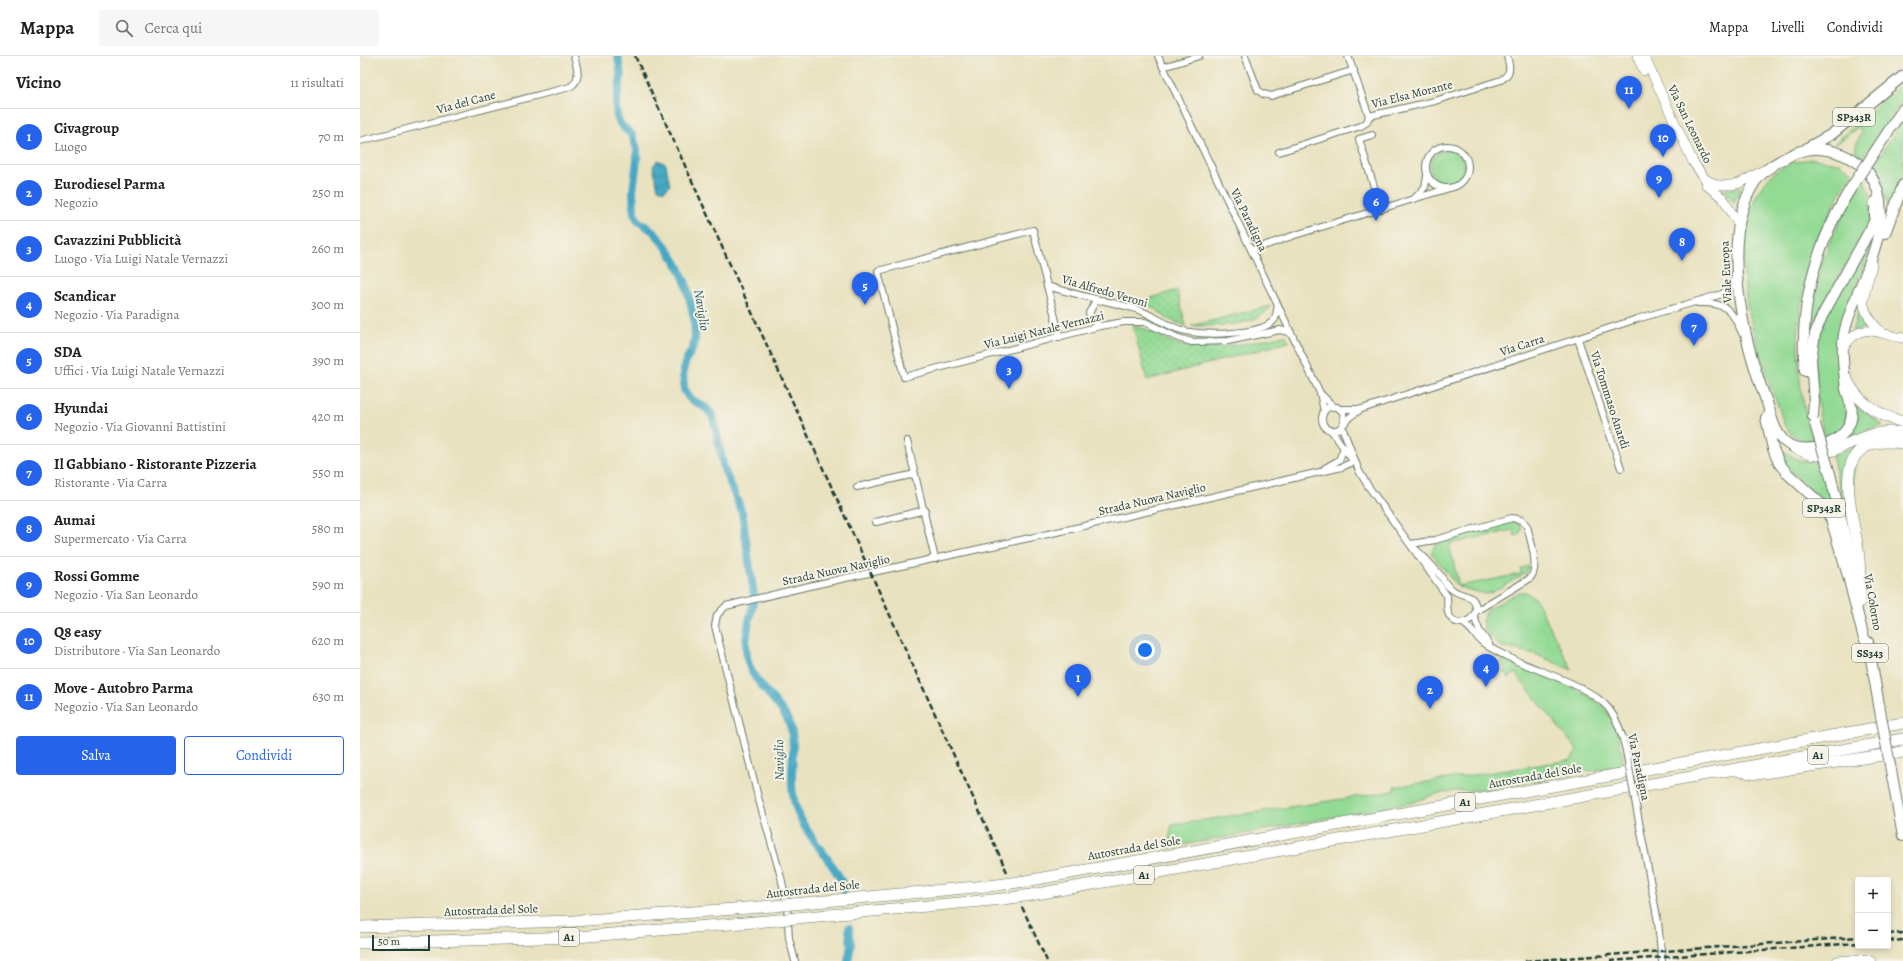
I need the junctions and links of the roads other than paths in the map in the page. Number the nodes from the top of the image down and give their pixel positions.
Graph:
1 (574, 56) edge
2 (1158, 56) edge
3 (1199, 56) edge
4 (1245, 56) edge
5 (1348, 56) edge
6 (1507, 56) edge
7 (1637, 56) edge
8 (1644, 56) edge
9 (1164, 67) junction
10 (1354, 70) junction
11 (1903, 76) edge
12 (1903, 109) edge
13 (1369, 116) junction
14 (1372, 135) dead end
15 (360, 141) edge
16 (1800, 151) junction
17 (1279, 152) dead end
18 (1859, 164) dead end
19 (1772, 166) junction
20 (1427, 173) junction
21 (1903, 185) edge
22 (1453, 187) junction
23 (1414, 199) junction
24 (1381, 209) junction
25 (1739, 225) junction
26 (1880, 240) junction
27 (1252, 250) junction
28 (1875, 252) junction
29 (878, 271) joint
30 (1737, 273) junction
31 (1047, 286) junction
32 (1102, 300) junction
33 (1277, 302) junction
34 (1689, 304) junction
35 (1100, 326) junction
36 (1881, 332) junction
37 (1060, 337) junction
38 (1293, 337) junction
39 (1903, 338) edge
40 (1578, 339) junction
41 (1842, 349) junction
42 (1750, 352) junction
43 (1846, 378) junction
44 (1758, 381) junction
45 (1320, 393) junction
46 (1333, 406) junction
47 (1340, 409) junction
48 (1362, 409) junction
49 (1324, 411) junction
50 (1814, 420) junction
51 (1903, 422) edge
52 (1343, 425) junction
53 (1331, 430) junction
54 (1903, 433) edge
55 (907, 441) dead end
56 (1903, 443) edge
57 (1344, 448) junction
58 (1795, 448) joint
59 (1829, 448) joint
60 (1816, 452) dead end
61 (1354, 461) junction
62 (1621, 468) dead end
63 (916, 474) junction
64 (1311, 474) junction
65 (857, 487) dead end
66 (925, 510) junction
67 (876, 522) dead end
68 (1412, 545) junction
69 (935, 559) junction
70 (1462, 594) junction
71 (1860, 601) junction
72 (1448, 605) junction
73 (1475, 613) junction
74 (1463, 623) junction
75 (1869, 649) junction
76 (1494, 650) junction
77 (1903, 723) edge
78 (1903, 739) edge
79 (1903, 752) edge
80 (1733, 770) junction
81 (1903, 836) edge
82 (360, 927) edge
83 (360, 943) edge
84 (795, 961) edge
85 (1662, 961) edge
86 (1837, 961) edge
87 (1871, 961) edge

1 - 15 street, Via del Cane
2 - 9 street, Via Paradigna
3 - 9 street
4 - 10 street
5 - 10 street
6 - 13 street, Via Elsa Morante
7 - 25 main road, Via San Leonardo
8 - 19 main road, Via San Leonardo
9 - 27 street, Via Paradigna
10 - 13 street
11 - 16 main road, SP343R
12 - 50 main road, bridge
13 - 17 street, Via Elsa Morante
14 - 24 street
16 - 18 main road, Viale Europa
16 - 19 main road, Viale Europa
19 - 25 main road, Viale Europa / SP343R
20 - 22 street
20 - 22 street
20 - 23 street
21 - 26 main road
22 - 23 street
23 - 24 street
24 - 27 street
25 - 30 main road, Viale Europa / SP343R
26 - 28 main road
26 - 50 main road
27 - 33 street, Via Paradigna
28 - 36 main road
28 - 41 main road
29 - 31 street, Via Alfredo Veroni
29 - 37 street, Via Luigi Natale Vernazzi
30 - 34 street, Via Carra
30 - 42 main road, Viale Europa / SP343R
31 - 32 street, Via Alfredo Veroni
31 - 37 street, Via Alfredo Veroni
32 - 33 street, Via Alfredo Veroni
32 - 35 street
33 - 38 street, Via Paradigna
34 - 40 street, Via Carra
34 - 42 street, Via Carra
35 - 37 street, Via Luigi Natale Vernazzi
35 - 38 street, Via Luigi Natale Vernazzi
36 - 39 main road
36 - 41 main road
38 - 45 street, Via Paradigna
40 - 48 street, Via Carra
40 - 62 street, Via Tommaso Anardi
41 - 43 main road
42 - 44 main road, Viale Europa / SP343R
43 - 51 highway
43 - 59 main road
44 - 58 main road, Viale Europa / SP343R
44 - 75 main road, SP343R
45 - 46 street
45 - 49 street
46 - 47 street
46 - 49 street
47 - 48 street, Via Carra
47 - 52 street
48 - 52 street, Via Carra
49 - 53 street
50 - 71 main road, Via Colorno, bridge
52 - 53 street
52 - 61 street
53 - 57 street
54 - 59 highway
55 - 63 street
56 - 71 highway
57 - 61 street
57 - 64 street, Strada Nuova Naviglio
58 - 60 highway
61 - 64 street, Strada Nuova Naviglio
61 - 68 street, Via Paradigna
63 - 65 street
63 - 66 street
64 - 69 street, Strada Nuova Naviglio
66 - 67 street
66 - 69 street
68 - 70 street, Via Paradigna
68 - 72 street, Via Paradigna
68 - 73 street
69 - 84 street, Strada Nuova Naviglio
70 - 72 street
70 - 73 street, Via Paradigna
71 - 75 main road, Via Colorno / SS343
72 - 74 street, Via Paradigna
73 - 74 street
73 - 76 street, Via Paradigna
74 - 76 street, Via Paradigna
75 - 81 main road, Via Colorno / SS343, bridge
76 - 85 street, Via Paradigna, bridge
77 - 82 highway, Autostrada del Sole / A1, bridge
78 - 80 highway, A1
79 - 80 highway
80 - 83 highway, A1, bridge
86 - 87 main road

